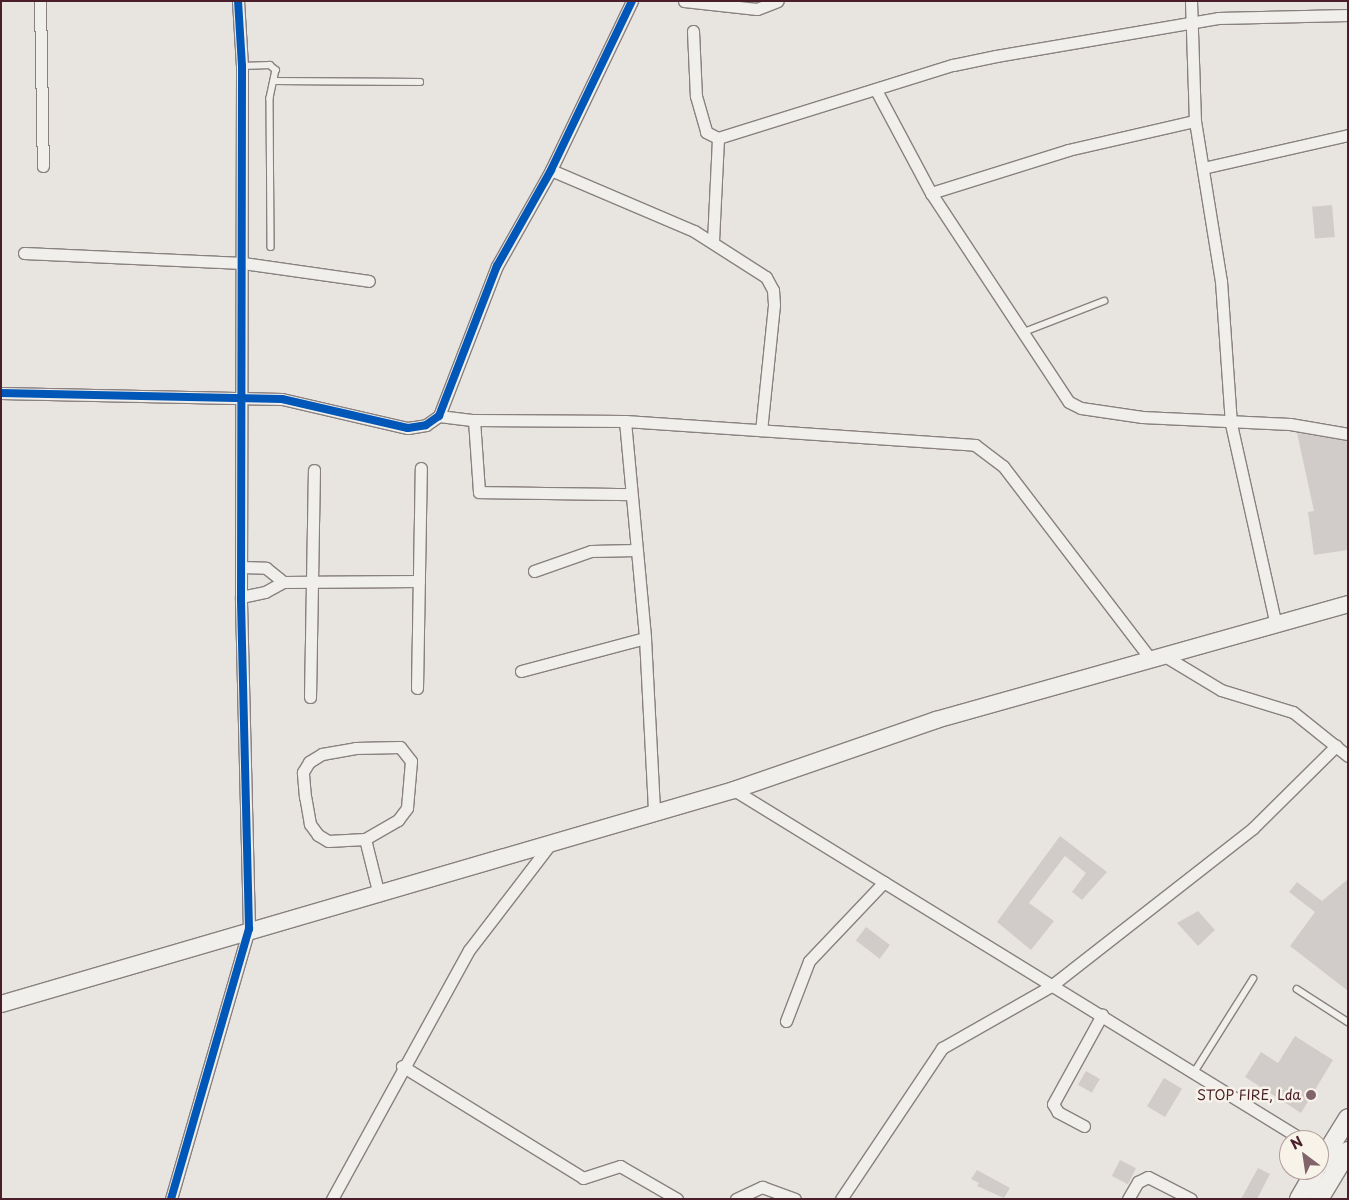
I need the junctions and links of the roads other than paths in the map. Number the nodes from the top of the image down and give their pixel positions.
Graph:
1 (40, 1) edge
2 (238, 1) edge
3 (632, 1) edge
4 (684, 1) edge
5 (778, 1) edge
6 (1191, 1) edge
7 (1348, 15) edge
8 (1191, 22) junction
9 (694, 31) dead end
10 (242, 66) junction
11 (276, 81) junction
12 (420, 82) dead end
13 (877, 92) junction
14 (1195, 122) junction
15 (1348, 135) edge
16 (718, 138) junction
17 (43, 166) dead end
18 (1203, 168) junction
19 (551, 170) junction
20 (931, 193) junction
21 (713, 241) junction
22 (271, 247) dead end
23 (24, 253) dead end
24 (242, 263) junction
25 (370, 281) dead end
26 (1104, 301) dead end
27 (1024, 332) junction
28 (1, 393) edge
29 (240, 397) junction
30 (439, 416) junction
31 (474, 420) junction
32 (625, 421) junction
33 (1231, 424) junction
34 (760, 430) junction
35 (1348, 434) edge
36 (420, 468) dead end
37 (314, 470) dead end
38 (630, 494) junction
39 (636, 550) junction
40 (242, 567) junction
41 (534, 571) dead end
42 (419, 581) junction
43 (282, 582) junction
44 (312, 582) junction
45 (241, 597) junction
46 (1348, 604) edge
47 (1276, 625) junction
48 (646, 638) junction
49 (1160, 659) junction
50 (521, 671) dead end
51 (417, 688) dead end
52 (310, 697) dead end
53 (1336, 746) junction
54 (1348, 756) edge
55 (734, 790) junction
56 (654, 811) junction
57 (365, 839) junction
58 (552, 841) junction
59 (884, 882) junction
60 (378, 896) junction
61 (249, 929) junction
62 (1253, 979) dead end
63 (1051, 986) junction
64 (1297, 989) dead end
65 (1, 1004) edge
66 (1102, 1015) junction
67 (786, 1021) dead end
68 (1348, 1022) edge
69 (402, 1066) junction
70 (1195, 1071) junction
71 (1348, 1118) edge
72 (1084, 1126) dead end
73 (1287, 1130) edge
74 (1329, 1145) edge
75 (1347, 1155) edge
76 (1310, 1180) edge
77 (171, 1199) edge
78 (332, 1199) edge
79 (677, 1199) edge
80 (736, 1199) edge
81 (795, 1199) edge
82 (841, 1199) edge
83 (1128, 1199) edge
84 (1191, 1199) edge
85 (1298, 1199) edge
86 (1319, 1199) edge

1 - 17 street
2 - 10 street
3 - 19 street
4 - 5 street
6 - 8 street
7 - 8 street
8 - 13 street
8 - 14 street
9 - 16 street
10 - 11 lane
10 - 24 street
11 - 12 lane
11 - 22 lane
13 - 16 street
13 - 20 street
14 - 18 street
14 - 20 street
15 - 18 street
16 - 21 street
18 - 33 street
19 - 21 street
19 - 30 street
20 - 27 street
21 - 34 street
23 - 24 street
24 - 25 street
24 - 29 street
26 - 27 lane
27 - 33 street
28 - 29 street
29 - 30 street
29 - 40 street
30 - 31 street
31 - 32 street
31 - 38 street
32 - 34 street
32 - 38 street
33 - 35 street
33 - 47 street
34 - 49 street
36 - 42 street
37 - 44 street
38 - 39 street
39 - 41 street
39 - 48 street
40 - 43 street
40 - 45 street
42 - 44 street
42 - 51 street
43 - 44 street
43 - 45 street
44 - 52 street
45 - 61 street
46 - 47 main road
47 - 49 main road
48 - 50 street
48 - 56 street
49 - 53 street
49 - 55 main road
53 - 54 street
53 - 63 street
55 - 56 main road
55 - 59 street
56 - 58 main road
57 - 57 street
57 - 60 street
58 - 60 main road
58 - 69 street
59 - 63 street
59 - 67 street
60 - 61 main road
61 - 65 main road
61 - 77 street
62 - 70 lane
63 - 66 street
63 - 82 street
64 - 68 lane
66 - 70 street
66 - 72 street
69 - 78 street
69 - 79 street
70 - 73 street
71 - 74 main road
75 - 86 main road
76 - 85 main road
80 - 81 street
83 - 84 street

